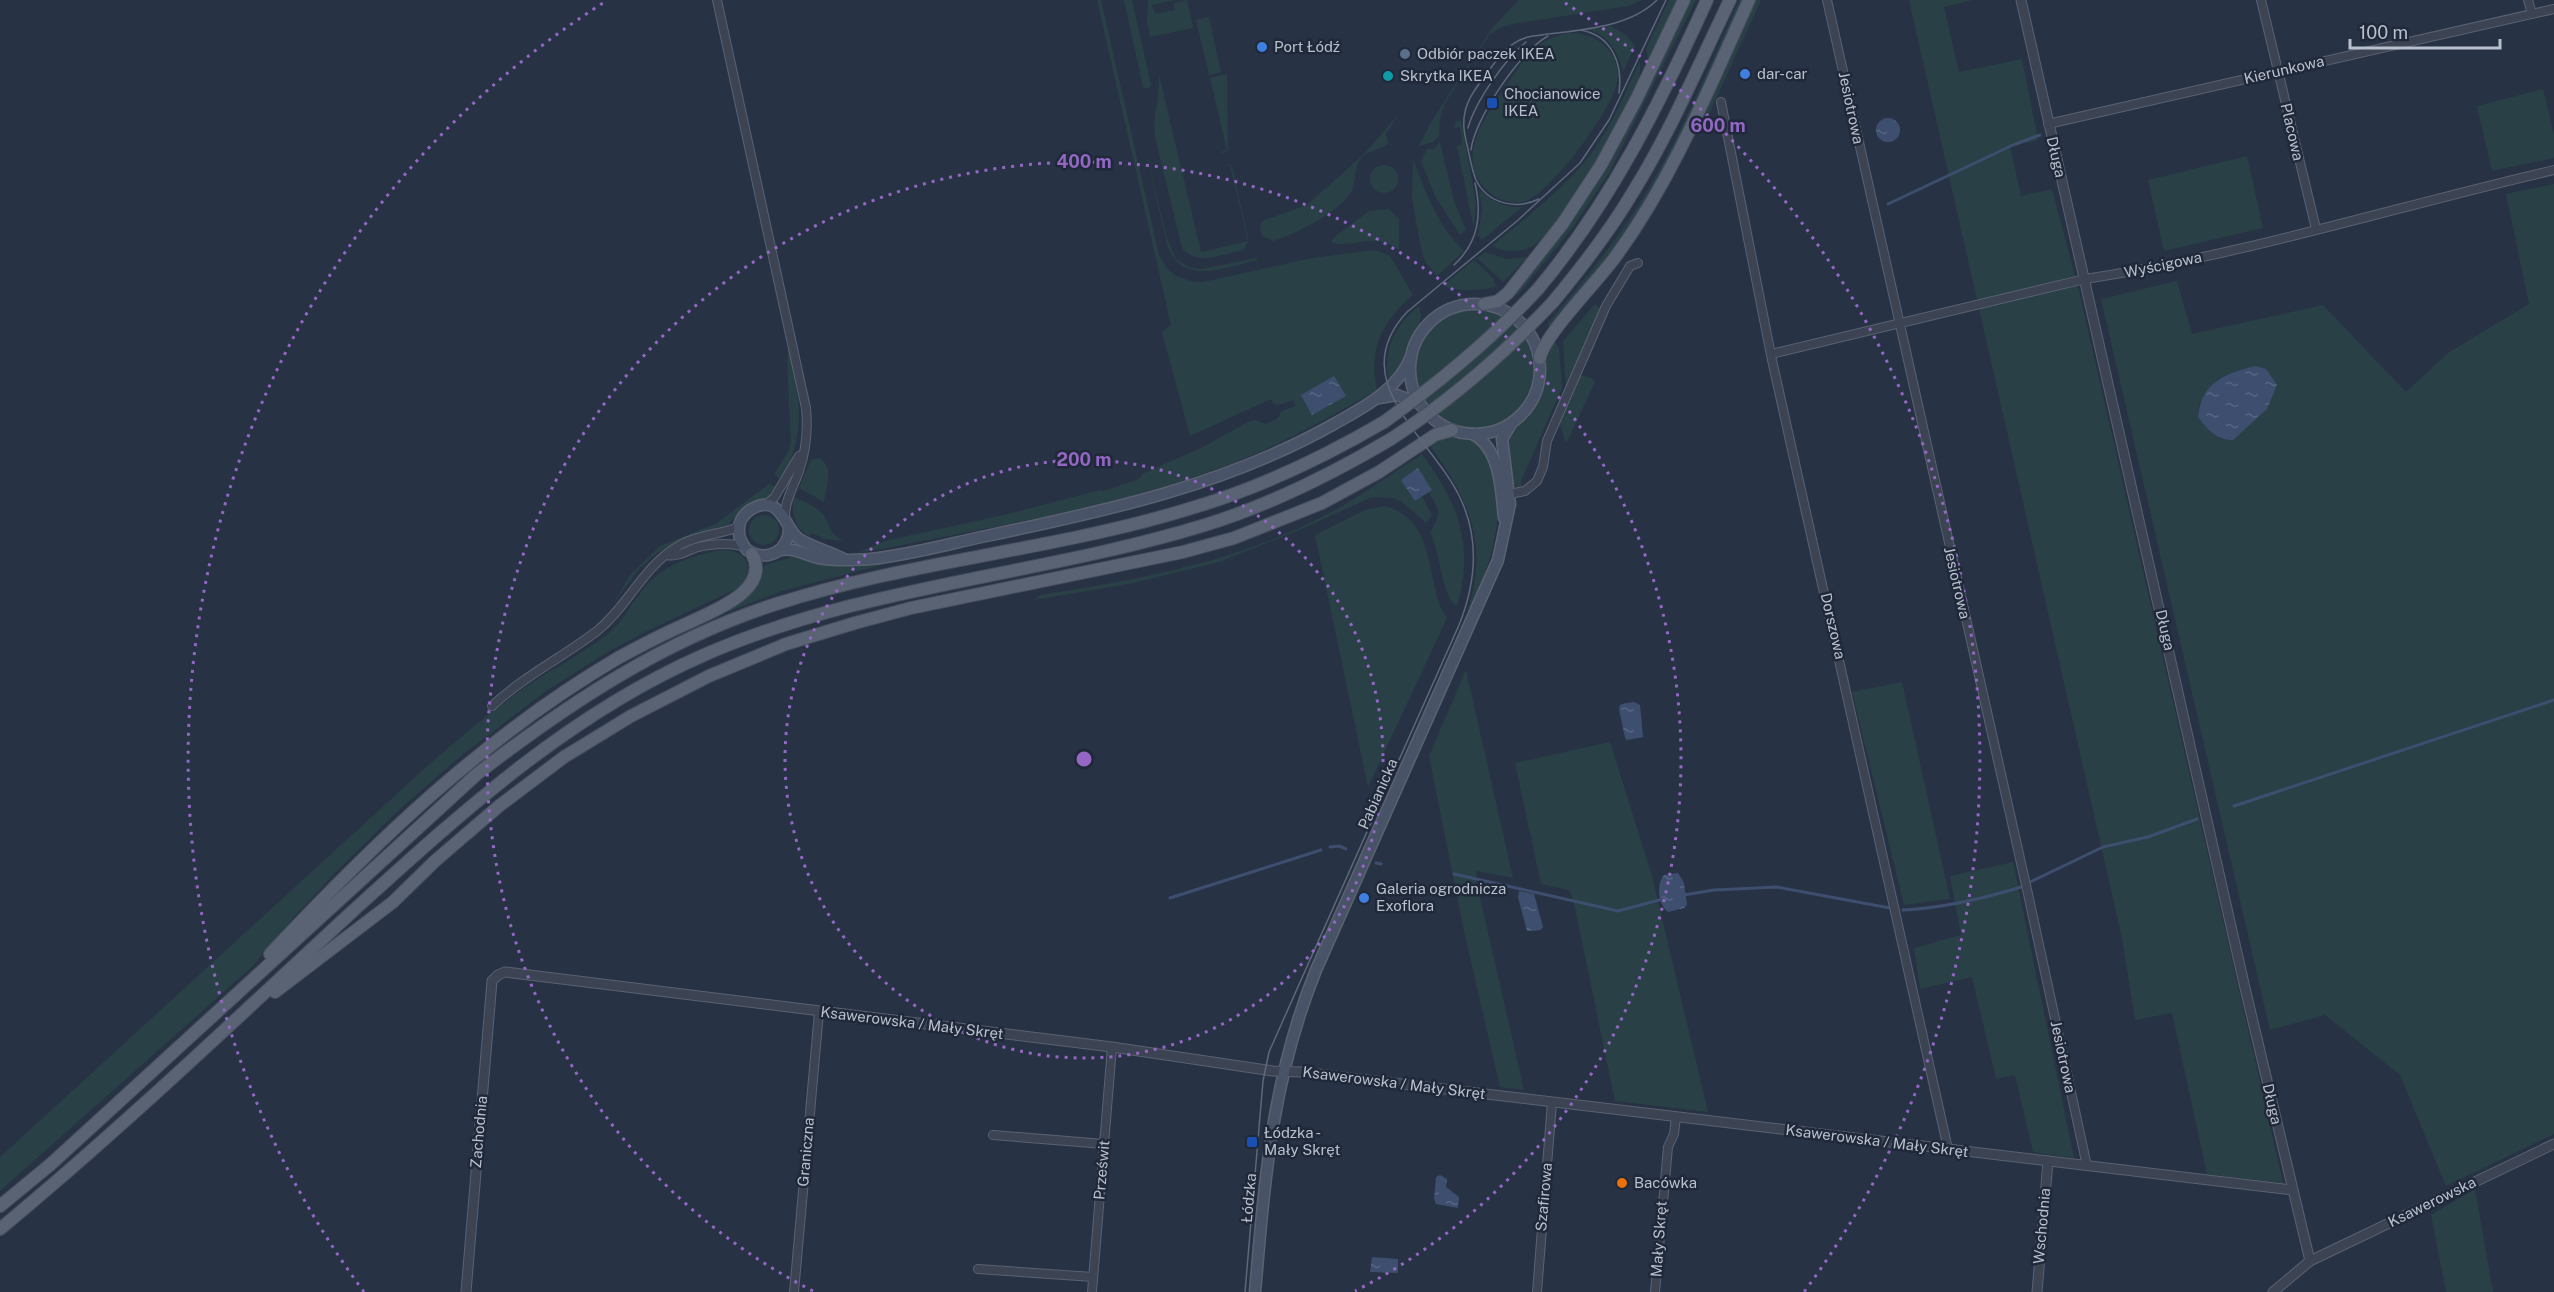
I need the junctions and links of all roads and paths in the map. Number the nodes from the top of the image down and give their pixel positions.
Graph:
1 (717, 0) edge
2 (1684, 0) edge
3 (1707, 0) edge
4 (1730, 0) edge
5 (1749, 0) edge
6 (1827, 0) edge
7 (2021, 0) edge
8 (2261, 0) edge
9 (2528, 0) edge
10 (2554, 9) edge
11 (2532, 14) junction
12 (2278, 72) junction
13 (1721, 102) dead end
14 (2048, 124) junction
15 (2554, 170) edge
16 (2316, 228) junction
17 (1638, 263) dead end
18 (2085, 279) junction
19 (1484, 304) junction
20 (1899, 323) junction
21 (1771, 354) junction
22 (1411, 357) junction
23 (1540, 358) junction
24 (1378, 398) junction
25 (1421, 405) junction
26 (1511, 424) junction
27 (1452, 430) junction
28 (1473, 434) junction
29 (806, 438) junction
30 (1509, 494) junction
31 (764, 506) junction
32 (785, 516) junction
33 (740, 522) junction
34 (789, 528) junction
35 (1505, 530) junction
36 (748, 550) junction
37 (781, 550) junction
38 (667, 555) junction
39 (845, 559) junction
40 (492, 706) dead end
41 (260, 973) junction
42 (498, 975) joint
43 (257, 1000) junction
44 (819, 1011) junction
45 (1113, 1047) junction
46 (1283, 1071) junction
47 (1552, 1102) junction
48 (1676, 1116) junction
49 (993, 1135) dead end
50 (1104, 1144) junction
51 (2554, 1144) edge
52 (1948, 1149) junction
53 (2048, 1161) junction
54 (2087, 1166) junction
55 (2292, 1190) junction
56 (0, 1206) edge
57 (0, 1229) edge
58 (2310, 1261) junction
59 (978, 1269) dead end
60 (1093, 1277) junction
61 (466, 1292) edge
62 (794, 1292) edge
63 (1092, 1292) edge
64 (1256, 1292) edge
65 (1537, 1292) edge
66 (1655, 1292) edge
67 (2037, 1292) edge
68 (2272, 1292) edge

1 - 29 street
2 - 19 main road
3 - 41 main road, bridge
4 - 43 main road, bridge
5 - 23 main road
6 - 20 street, Jesiotrowa
7 - 14 street, Długa
8 - 12 street, Placowa
9 - 11 street
10 - 11 street, Kierunkowa
11 - 12 street, Kierunkowa
12 - 14 street, Kierunkowa
12 - 16 street, Placowa
13 - 21 street, Dorszowa
14 - 18 street, Długa
15 - 16 street, Wyścigowa
16 - 18 street, Wyścigowa
17 - 30 street
18 - 20 street, Wyścigowa
18 - 55 street, Długa
19 - 22 main road
19 - 23 main road
20 - 21 street, Wyścigowa
20 - 54 street, Jesiotrowa
21 - 52 street, Dorszowa
22 - 24 main road
22 - 25 main road
23 - 26 main road
24 - 25 main road
24 - 39 main road
25 - 27 main road
26 - 28 main road
26 - 30 main road, Pabianicka
27 - 28 main road
27 - 43 main road
28 - 35 main road, Pabianicka
29 - 31 street
29 - 32 street
30 - 35 main road, Pabianicka
31 - 32 main road
31 - 33 main road
32 - 34 main road
33 - 36 main road
33 - 38 street
34 - 37 main road
34 - 39 main road
35 - 46 main road, Pabianicka
36 - 37 main road
36 - 38 street
36 - 41 main road
37 - 39 main road
38 - 40 street
41 - 56 main road
42 - 44 street, Ksawerowska / Mały Skręt
42 - 61 street, Zachodnia
43 - 57 main road
44 - 45 street, Ksawerowska / Mały Skręt
44 - 62 street, Graniczna
45 - 46 street, Ksawerowska / Mały Skręt
45 - 50 street, Prześwit
46 - 47 street, Ksawerowska / Mały Skręt
46 - 64 main road, Łódzka
47 - 48 street, Ksawerowska / Mały Skręt
47 - 65 street, Szafirowa
48 - 52 street, Ksawerowska / Mały Skręt
48 - 66 street, Mały Skręt
49 - 50 street
50 - 60 street, Prześwit
51 - 58 street, Ksawerowska
52 - 53 street, Ksawerowska / Mały Skręt
53 - 54 street, Ksawerowska / Mały Skręt
53 - 67 street, Wschodnia
54 - 55 street, Ksawerowska / Mały Skręt
55 - 58 street, Długa
58 - 68 street, Ksawerowska
59 - 60 street
60 - 63 street, Prześwit

